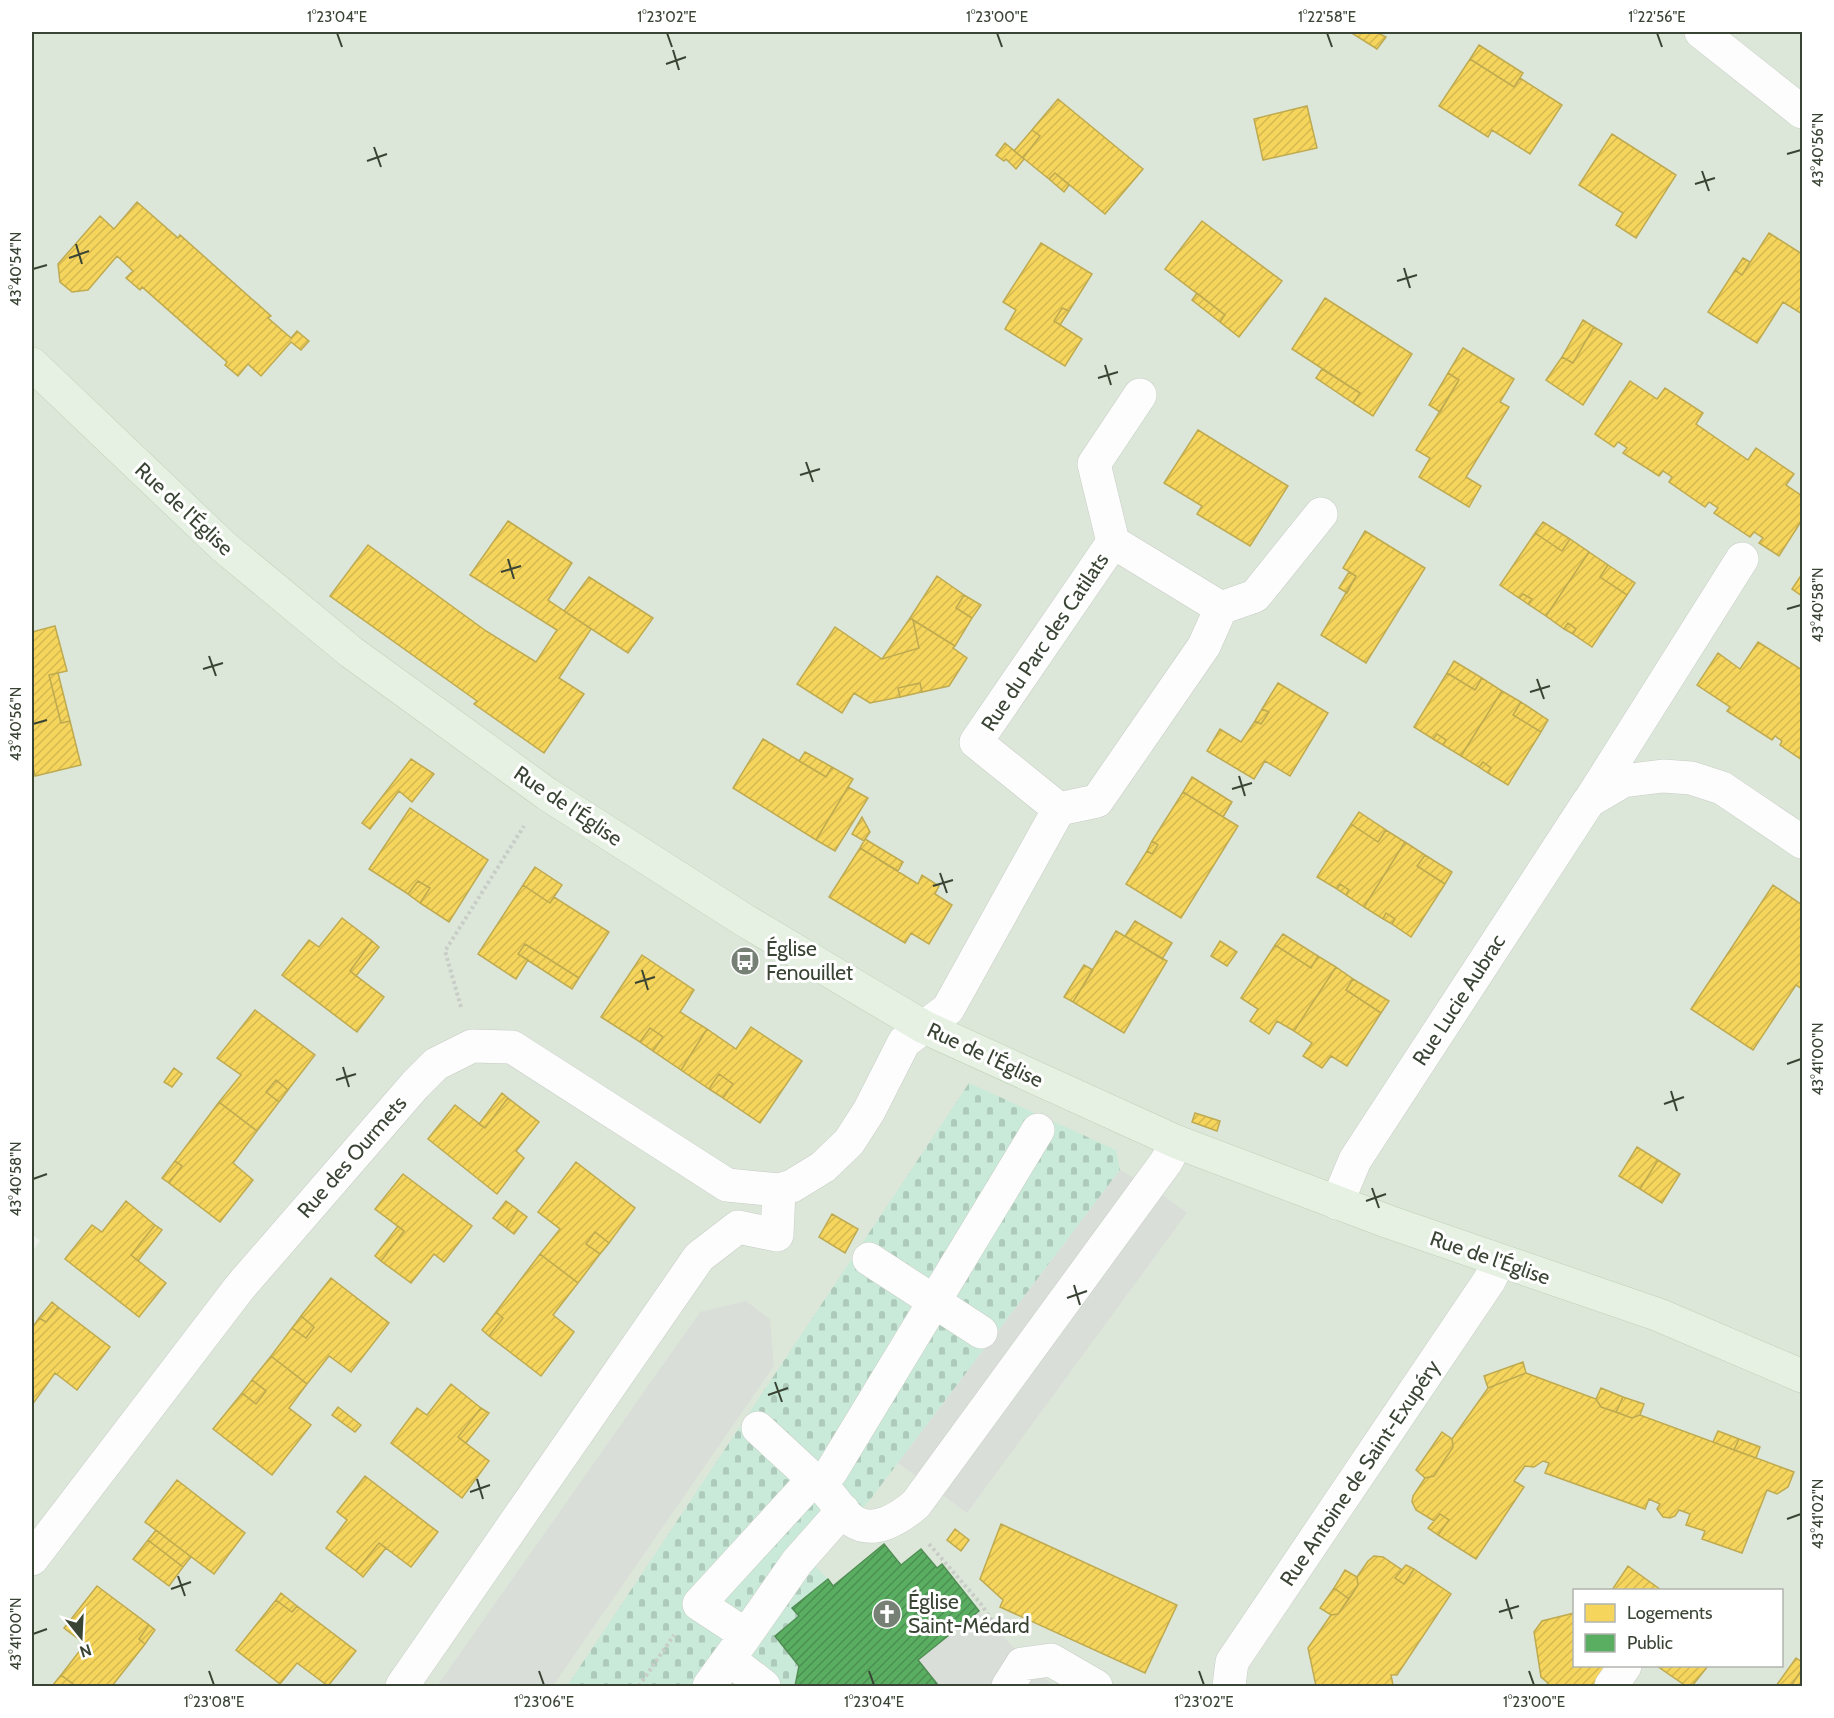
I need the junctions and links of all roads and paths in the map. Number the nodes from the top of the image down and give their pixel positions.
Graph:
1 (1701, 32) edge
2 (1803, 112) edge
3 (32, 364) edge
4 (1140, 395) dead end
5 (1321, 514) dead end
6 (1113, 542) junction
7 (1742, 559) dead end
8 (1221, 608) junction
9 (547, 794) junction
10 (1589, 801) junction
11 (1059, 809) junction
12 (1803, 842) edge
13 (924, 1027) junction
14 (472, 1046) junction
15 (1038, 1130) dead end
16 (1177, 1142) junction
17 (779, 1190) junction
18 (1337, 1203) junction
19 (869, 1259) dead end
20 (1499, 1261) junction
21 (935, 1301) junction
22 (981, 1332) dead end
23 (1803, 1376) edge
24 (758, 1428) dead end
25 (824, 1487) junction
26 (916, 1504) junction
27 (32, 1559) edge
28 (699, 1604) junction
29 (737, 1647) junction
30 (1624, 1667) edge
31 (1015, 1675) edge
32 (402, 1686) edge
33 (639, 1686) edge
34 (710, 1686) edge
35 (764, 1686) edge
36 (1096, 1686) edge
37 (1229, 1686) edge
38 (1611, 1686) edge

1 - 2 street
3 - 9 main road, Rue de l'Église
4 - 6 street
5 - 8 street
6 - 8 street, Rue du Parc des Catilats
6 - 11 street, Rue du Parc des Catilats
7 - 10 street, Rue Lucie Aubrac
8 - 11 street
9 - 13 main road, Rue de l'Église
9 - 14 path
10 - 12 street, Rue Lucie Aubrac
10 - 18 street, Rue Lucie Aubrac
11 - 13 street
13 - 16 main road, Rue de l'Église
13 - 17 street
14 - 17 street, Rue des Ourmets
14 - 27 street, Rue des Ourmets
15 - 21 street
16 - 18 main road, Rue de l'Église
16 - 26 street
17 - 32 street
18 - 20 main road, Rue de l'Église
19 - 21 street
20 - 23 main road, Rue de l'Église
20 - 37 street, Rue Antoine de Saint-Exupéry
21 - 22 street
21 - 25 street
24 - 25 street
25 - 26 street
25 - 28 street
25 - 29 street
26 - 31 path
28 - 29 street
28 - 33 path
29 - 34 street
29 - 35 street
30 - 38 street
31 - 36 street

